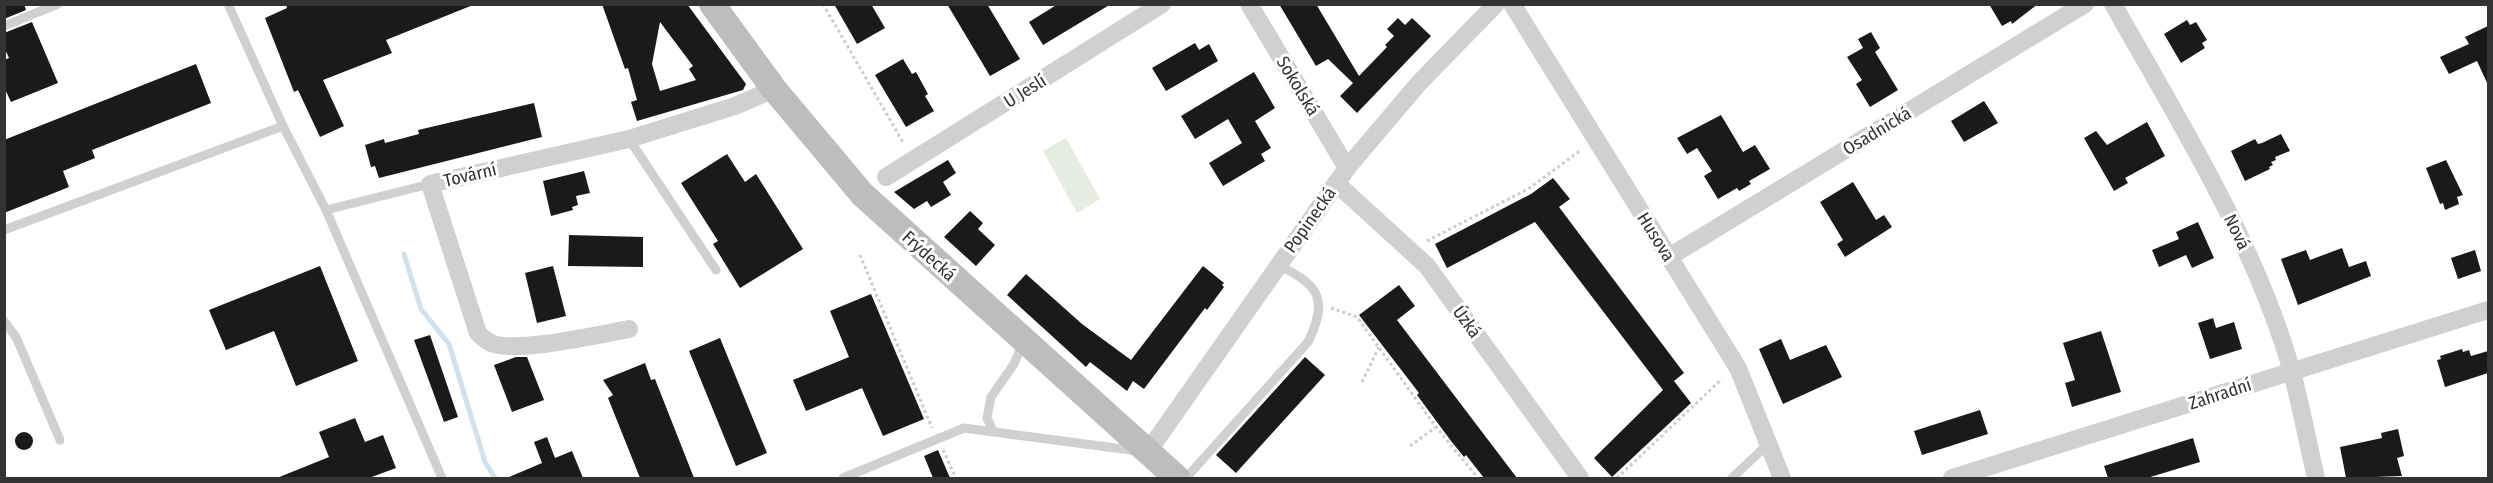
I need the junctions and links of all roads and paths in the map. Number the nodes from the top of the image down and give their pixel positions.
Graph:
1 (58, 4) edge
2 (228, 4) edge
3 (823, 4) edge
4 (1162, 4) edge
5 (1249, 4) edge
6 (1496, 4) edge
7 (1512, 4) edge
8 (2085, 4) edge
9 (2113, 4) edge
10 (721, 7) edge
11 (4, 26) edge
12 (774, 89) junction
13 (283, 126) junction
14 (629, 139) junction
15 (1596, 139) junction
16 (914, 161) junction
17 (1347, 168) junction
18 (886, 177) dead end
19 (1336, 183) junction
20 (430, 184) junction
21 (326, 210) junction
22 (4, 230) edge
23 (1409, 250) junction
24 (860, 255) dead end
25 (1669, 257) junction
26 (1278, 266) junction
27 (716, 270) dead end
28 (1319, 304) junction
29 (2488, 310) edge
30 (4, 321) edge
31 (629, 329) dead end
32 (1023, 342) junction
33 (1379, 347) junction
34 (1738, 368) junction
35 (2291, 371) junction
36 (1362, 382) dead end
37 (1436, 427) junction
38 (993, 431) junction
39 (938, 439) junction
40 (60, 440) dead end
41 (1768, 444) junction
42 (1410, 446) dead end
43 (1147, 453) junction
44 (442, 478) edge
45 (843, 478) edge
46 (956, 478) edge
47 (1177, 478) edge
48 (1186, 478) edge
49 (1478, 478) edge
50 (1580, 478) edge
51 (1617, 478) edge
52 (1732, 478) edge
53 (1782, 478) edge
54 (1952, 478) edge
55 (2316, 478) edge

1 - 11 lane
2 - 13 lane
3 - 16 path
4 - 16 street, U Jeslí
5 - 17 street, Sokolská
6 - 17 street, Popinecká
7 - 15 street, Husova
8 - 25 street, Osadnická
9 - 35 street, Nová
10 - 12 main road, Frýdecká
12 - 14 street, Tovární
12 - 32 main road, Frýdecká
13 - 21 lane
13 - 22 lane
14 - 20 street, Tovární
14 - 27 lane
15 - 23 path
15 - 25 street, Husova
16 - 18 street, U Jeslí
17 - 19 street, Popinecká
19 - 23 street, Úzká
19 - 26 street, Popinecká
20 - 21 lane
20 - 31 street, Tovární
21 - 44 lane
23 - 50 street, Úzká
24 - 39 path
25 - 34 street, Husova
26 - 28 lane
26 - 43 street, Popinecká
28 - 33 path
28 - 48 lane
29 - 35 street, Zahradní
30 - 40 lane
32 - 38 lane
32 - 43 main road, Frýdecká
33 - 36 path
33 - 37 path
34 - 41 street, Husova
34 - 51 path
35 - 54 street, Zahradní
35 - 55 street, Nová
37 - 42 path
37 - 49 path
38 - 39 lane
38 - 43 lane
39 - 45 lane
39 - 46 path
41 - 52 lane
41 - 53 street, Husova
43 - 47 main road, Frýdecká

